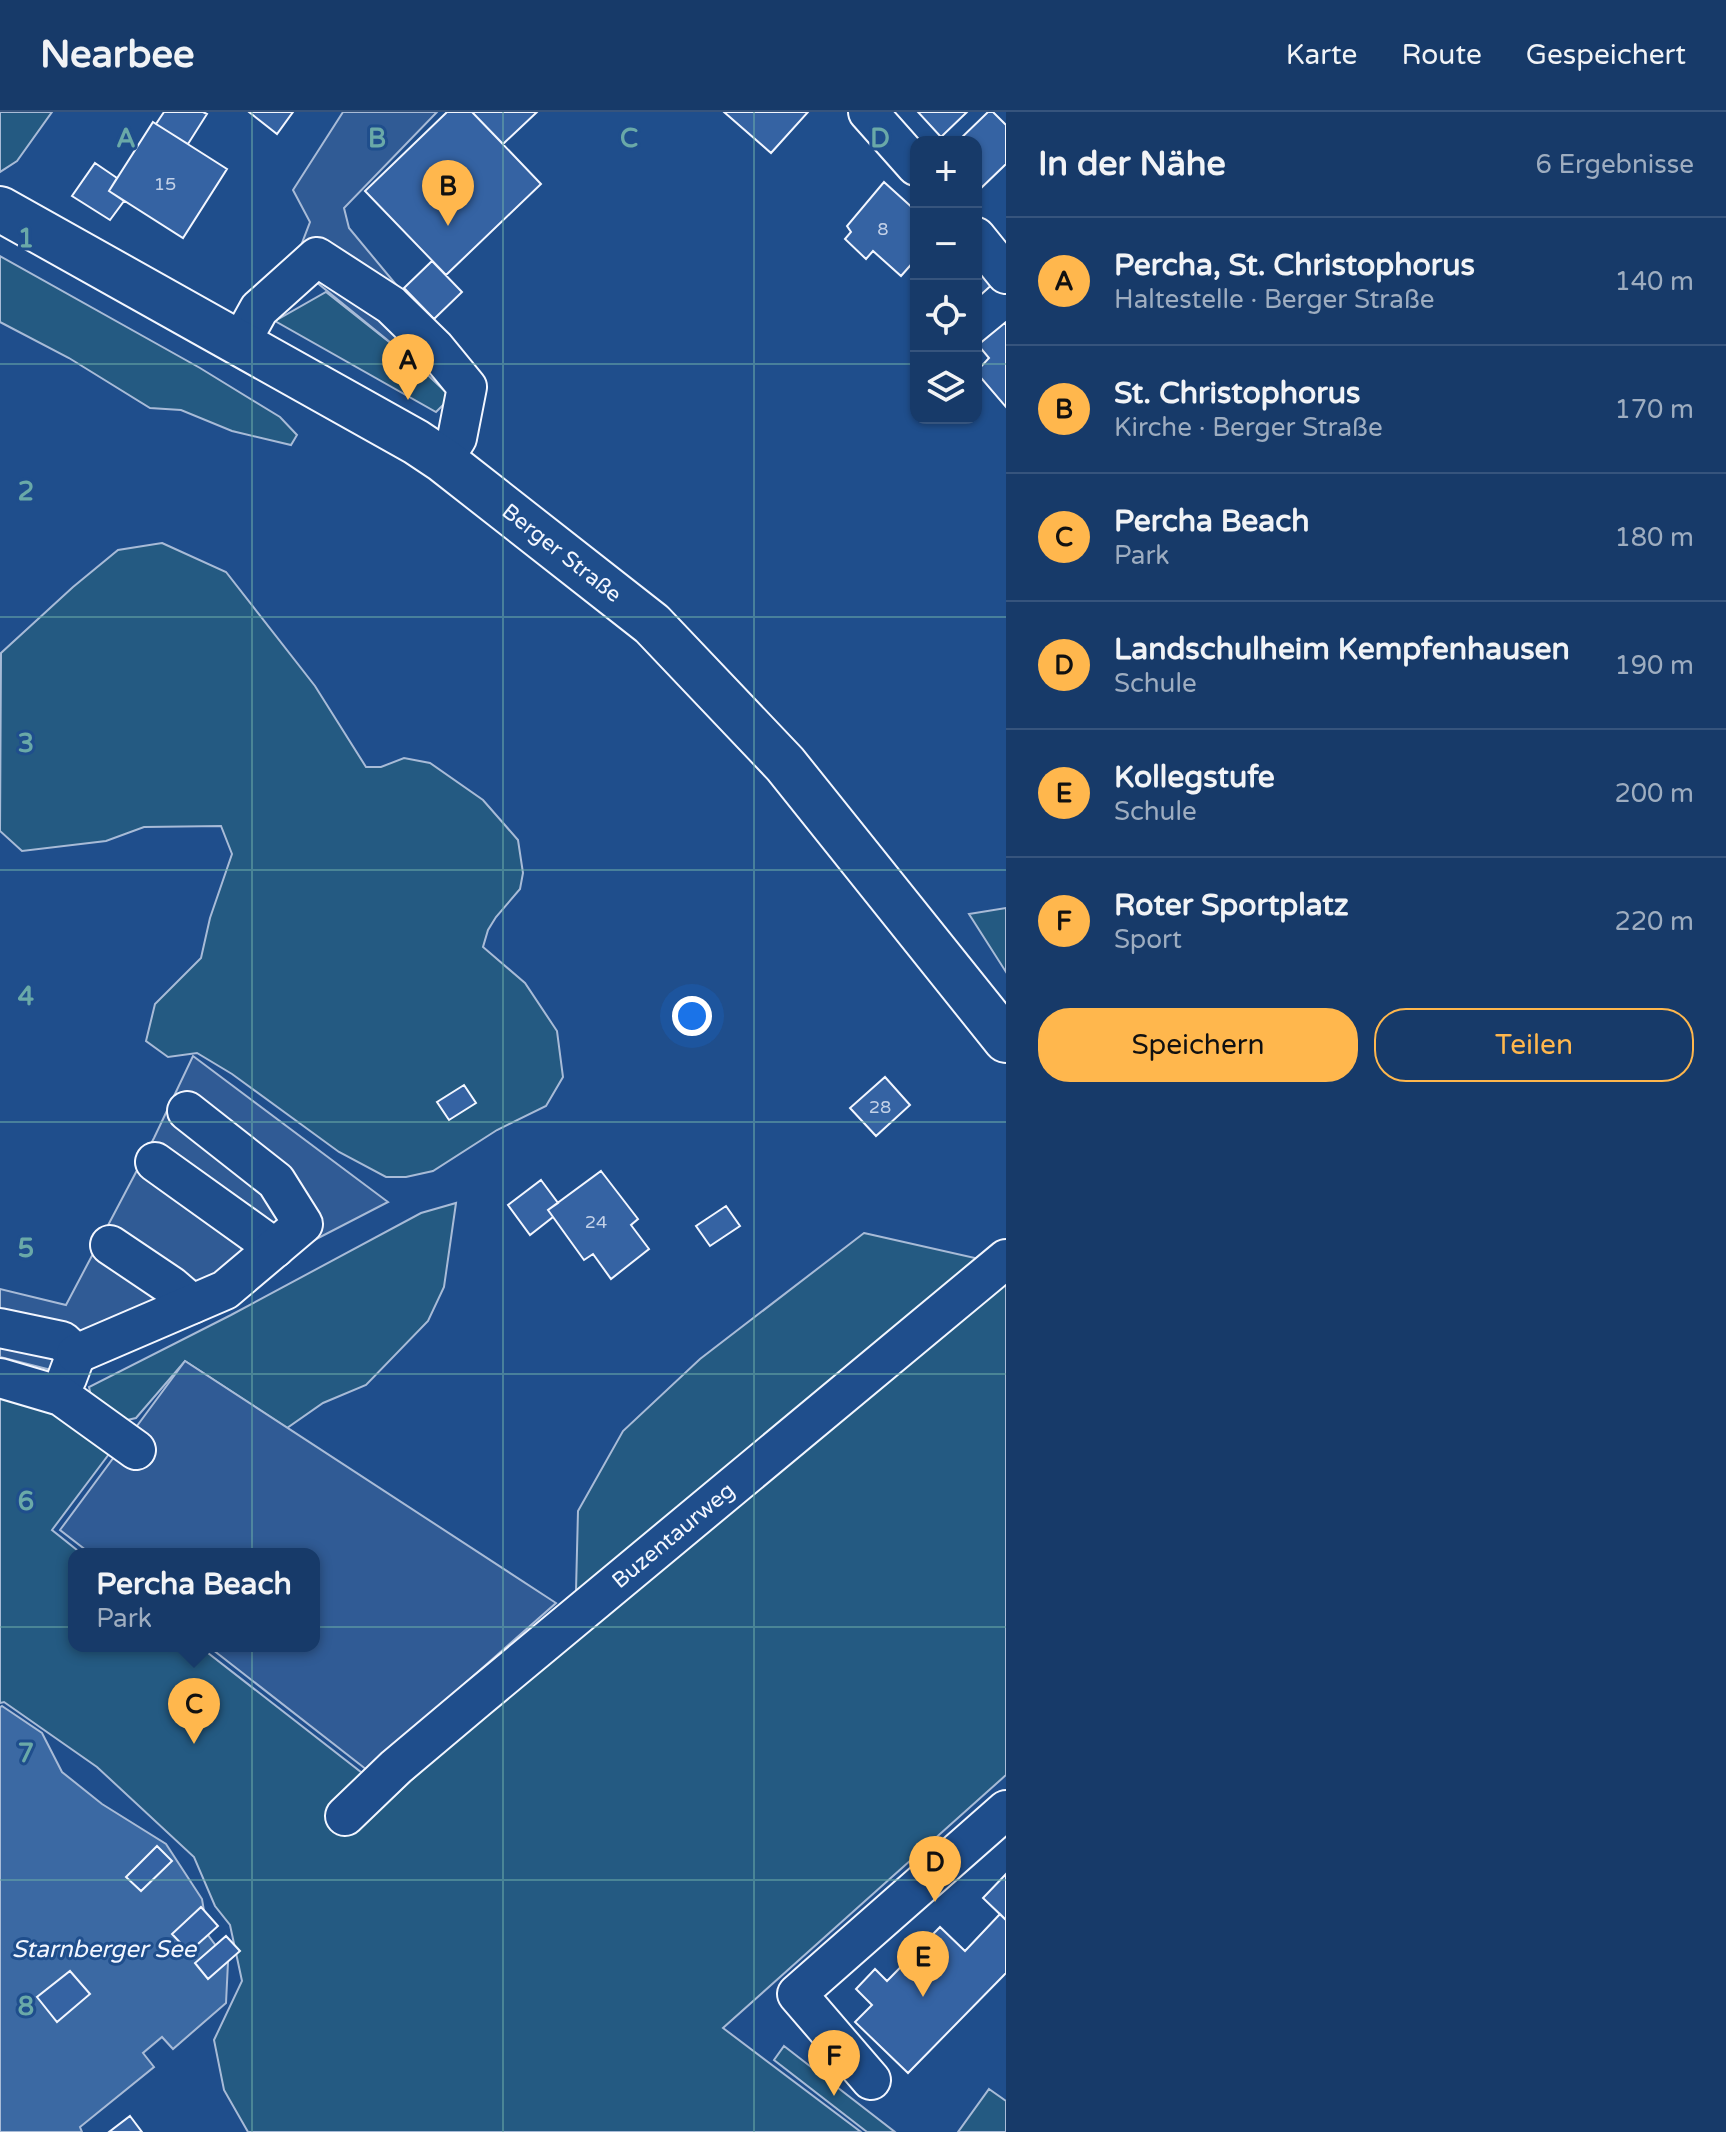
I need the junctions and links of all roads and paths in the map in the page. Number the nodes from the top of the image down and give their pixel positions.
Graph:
1 (868, 112) edge
2 (910, 159) edge
3 (0, 209) edge
4 (982, 244) edge
5 (1006, 274) edge
6 (239, 345) junction
7 (443, 460) junction
8 (1006, 1040) edge
9 (187, 1111) dead end
10 (155, 1162) dead end
11 (110, 1245) dead end
12 (275, 1248) junction
13 (1006, 1259) edge
14 (192, 1304) junction
15 (0, 1328) edge
16 (76, 1354) junction
17 (0, 1378) edge
18 (61, 1396) junction
19 (136, 1450) dead end
20 (1006, 1810) edge
21 (345, 1816) dead end
22 (871, 2080) dead end

1 - 2 street
3 - 6 main road, Berger Straße
4 - 5 street
6 - 7 main road, Berger Straße
6 - 7 street
7 - 8 main road, Berger Straße
9 - 12 street
10 - 12 street
11 - 14 street
12 - 14 street
13 - 21 street, Buzentaurweg
14 - 16 street
15 - 16 street
16 - 18 street
17 - 18 street
18 - 19 street
20 - 22 street

